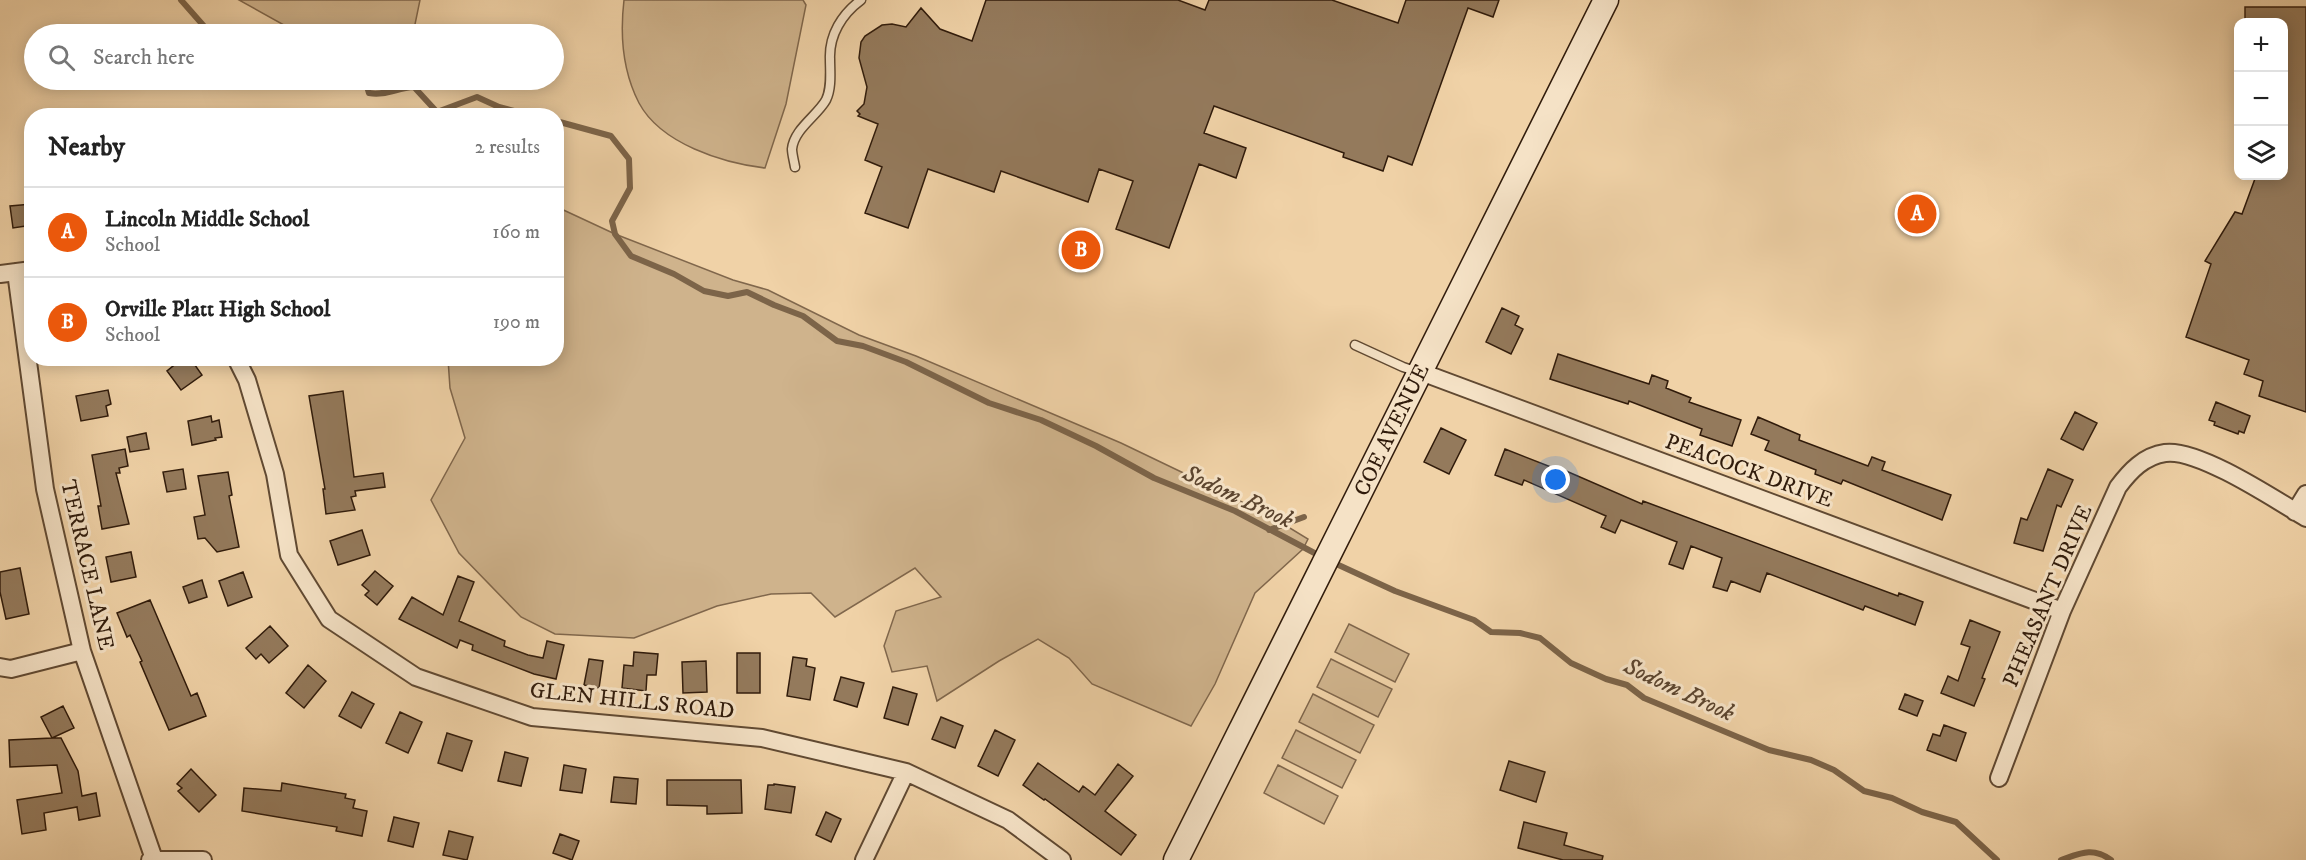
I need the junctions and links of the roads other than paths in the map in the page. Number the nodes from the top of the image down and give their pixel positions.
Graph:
1 (861, 0) edge
2 (1606, 0) edge
3 (795, 167) dead end
4 (16, 272) edge
5 (24, 332) edge
6 (1355, 345) dead end
7 (29, 366) edge
8 (240, 366) edge
9 (1421, 372) junction
10 (2306, 494) edge
11 (2301, 515) edge
12 (2062, 611) junction
13 (82, 651) junction
14 (0, 667) edge
15 (906, 772) junction
16 (1999, 778) dead end
17 (152, 860) edge
18 (203, 860) edge
19 (864, 860) edge
20 (1062, 860) edge
21 (1176, 860) edge

1 - 3 lane
2 - 9 street, COE AVENUE
4 - 5 street, TERRACE LANE
6 - 9 lane
7 - 13 street, TERRACE LANE
8 - 15 street, GLEN HILLS ROAD
9 - 12 street, PEACOCK DRIVE
9 - 21 street, COE AVENUE
10 - 11 street
11 - 12 street, PHEASANT DRIVE
12 - 16 street, PHEASANT DRIVE
13 - 14 street
13 - 17 street, TERRACE LANE
15 - 19 street
15 - 20 street, GLEN HILLS ROAD
17 - 18 street

